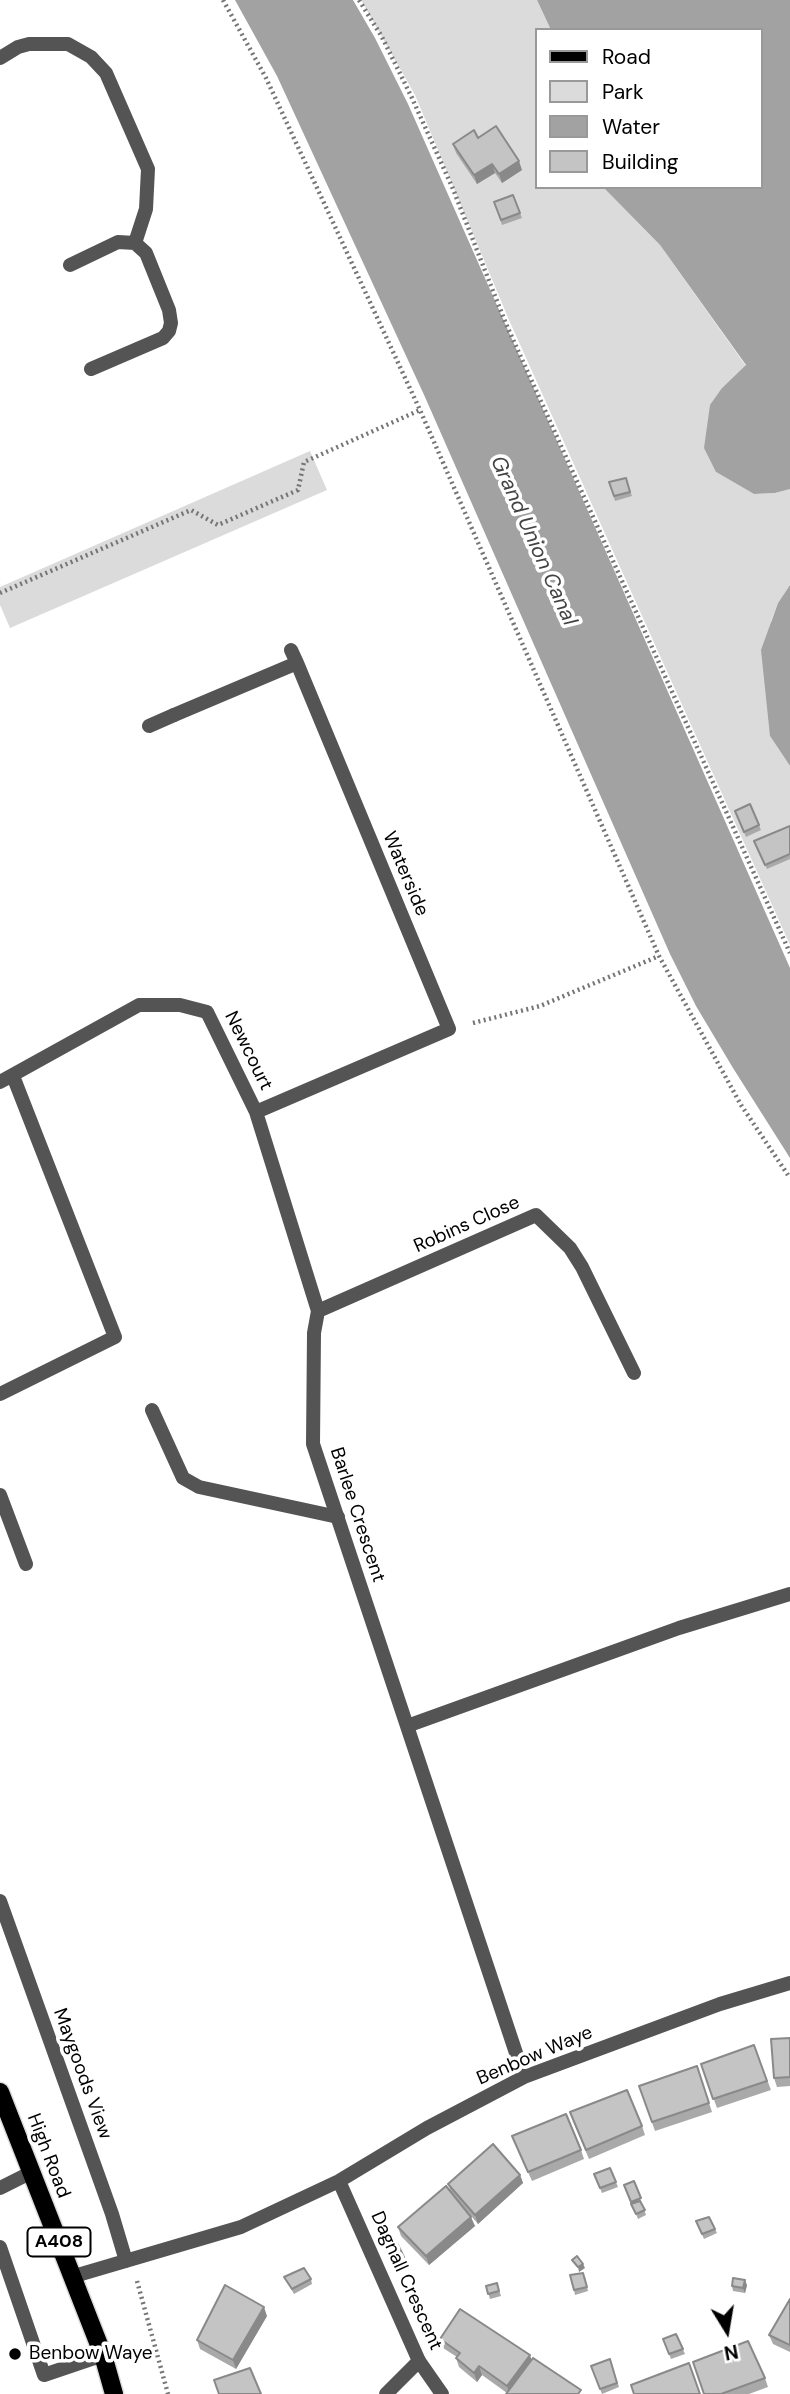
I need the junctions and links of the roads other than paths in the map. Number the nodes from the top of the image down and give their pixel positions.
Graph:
1 (0, 58) edge
2 (135, 243) junction
3 (70, 265) dead end
4 (91, 369) dead end
5 (149, 726) dead end
6 (7, 1079) edge
7 (257, 1112) junction
8 (318, 1311) junction
9 (634, 1373) dead end
10 (0, 1394) edge
11 (152, 1410) dead end
12 (0, 1494) edge
13 (338, 1517) junction
14 (26, 1563) dead end
15 (790, 1594) edge
16 (407, 1726) junction
17 (0, 1900) edge
18 (790, 1983) edge
19 (524, 2077) junction
20 (0, 2092) edge
21 (32, 2172) junction
22 (339, 2181) junction
23 (0, 2188) edge
24 (0, 2247) edge
25 (129, 2260) junction
26 (71, 2277) junction
27 (103, 2355) junction
28 (419, 2361) junction
29 (114, 2394) edge
30 (386, 2394) edge
31 (442, 2394) edge

1 - 2 street
2 - 3 street
2 - 4 street
5 - 7 street, Waterside
6 - 7 street, Newcourt
6 - 10 street, Newcourt
7 - 8 street, Newcourt
8 - 9 street, Robins Close
8 - 13 street, Barlee Crescent
11 - 13 street
12 - 14 street
13 - 16 street, Barlee Crescent
15 - 16 street
16 - 19 street, Barlee Crescent
17 - 25 street, Maygoods View
18 - 19 street, Benbow Waye
19 - 22 street, Benbow Waye
20 - 21 main road, High Road / A408
21 - 23 street
21 - 26 main road, High Road / A408
22 - 25 street, Benbow Waye
22 - 28 street, Dagnall Crescent
24 - 27 street
25 - 26 street, Benbow Waye
26 - 27 main road, High Road / A408
27 - 29 main road, High Road / A408
28 - 30 street
28 - 31 street, Dagnall Crescent

